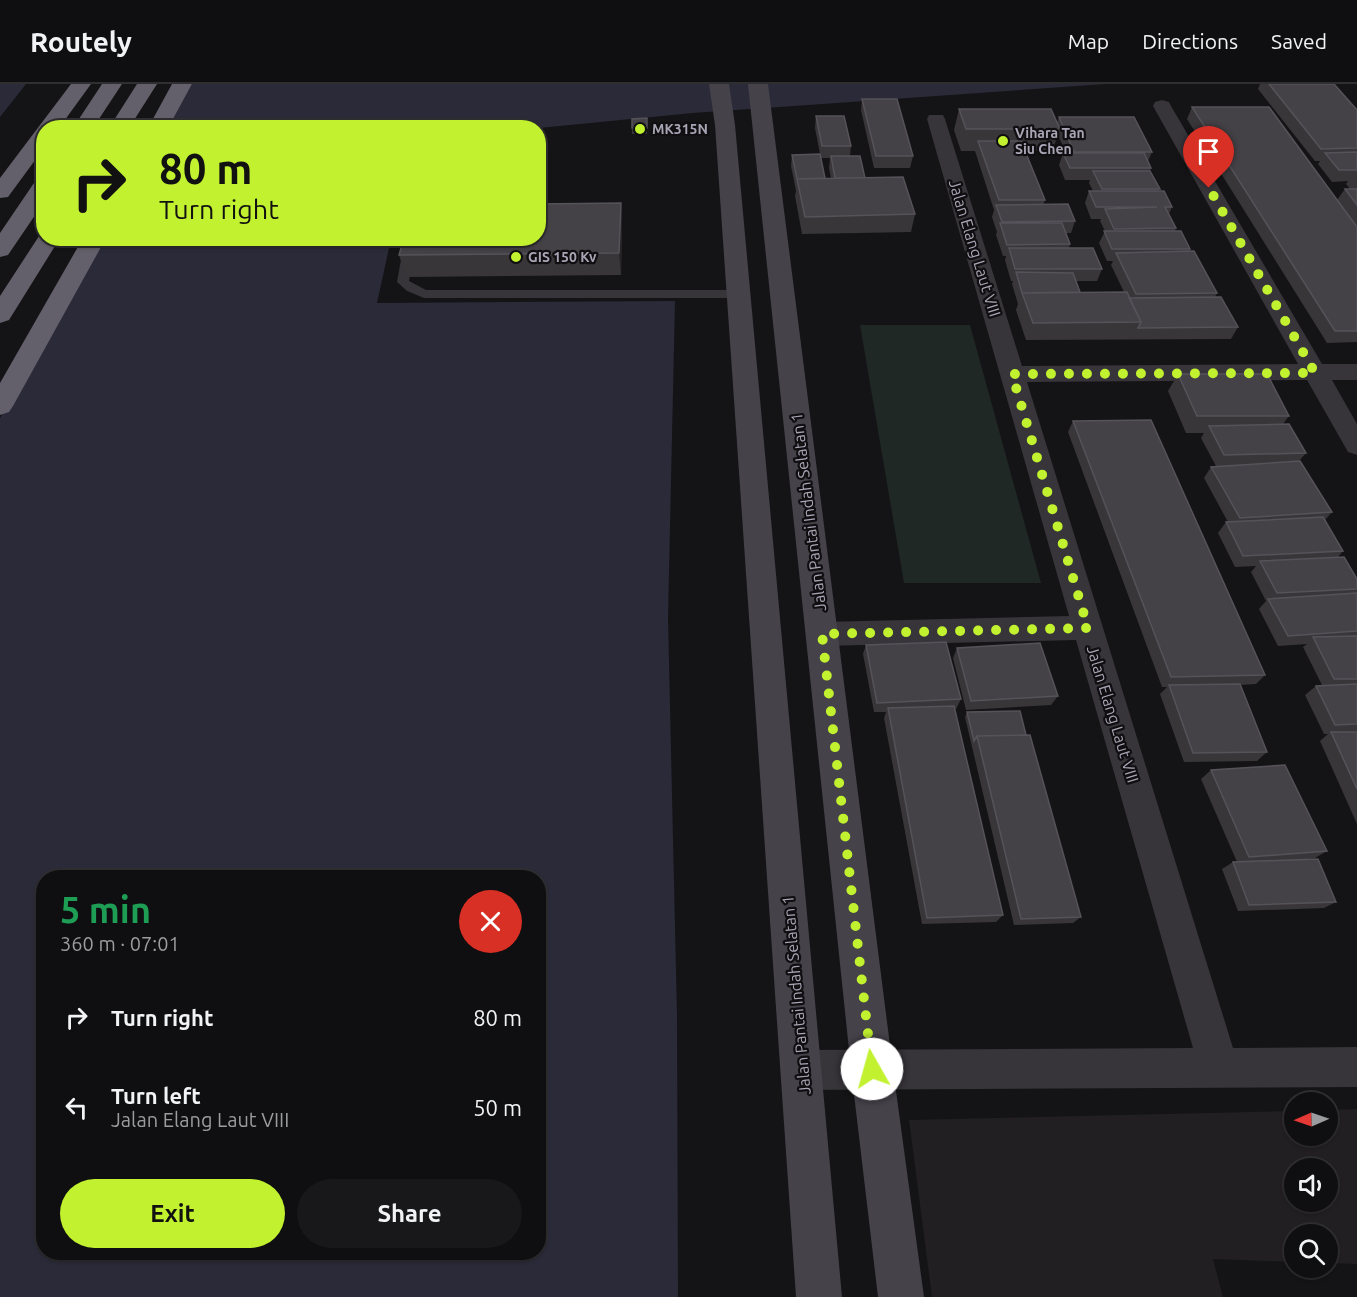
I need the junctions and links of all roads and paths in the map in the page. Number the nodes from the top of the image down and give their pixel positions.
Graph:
1 (81, 84) edge
2 (112, 84) edge
3 (147, 84) edge
4 (182, 84) edge
5 (719, 84) edge
6 (758, 84) edge
7 (1161, 106) dead end
8 (936, 119) dead end
9 (54, 120) edge
10 (88, 120) edge
11 (124, 120) edge
12 (162, 120) edge
13 (36, 145) edge
14 (0, 192) edge
15 (36, 197) edge
16 (44, 246) edge
17 (90, 246) edge
18 (409, 246) edge
19 (0, 250) edge
20 (738, 294) junction
21 (0, 315) edge
22 (1357, 372) edge
23 (1315, 373) junction
24 (1012, 374) junction
25 (0, 406) edge
26 (1357, 446) edge
27 (1088, 628) junction
28 (822, 634) junction
29 (1357, 1067) edge
30 (1219, 1068) junction
31 (872, 1069) junction
32 (802, 1070) junction
33 (819, 1297) edge
34 (901, 1297) edge

1 - 9 highway
2 - 10 highway
3 - 11 highway
4 - 12 highway
5 - 20 street, Jalan Pantai Indah Selatan 1
6 - 28 street, Jalan Pantai Indah Selatan 1
7 - 23 street
8 - 24 street, Jalan Elang Laut VIII
13 - 14 highway
15 - 19 highway
16 - 21 highway
17 - 25 highway
18 - 20 lane
20 - 32 street, Jalan Pantai Indah Selatan 1
22 - 23 street
23 - 24 street
23 - 26 street
24 - 27 street, Jalan Elang Laut VIII
27 - 28 street
27 - 30 street, Jalan Elang Laut VIII
28 - 31 street, Jalan Pantai Indah Selatan 1
29 - 30 street
30 - 31 street
31 - 32 street
31 - 34 street, Jalan Pantai Indah Selatan 1
32 - 33 street, Jalan Pantai Indah Selatan 1

